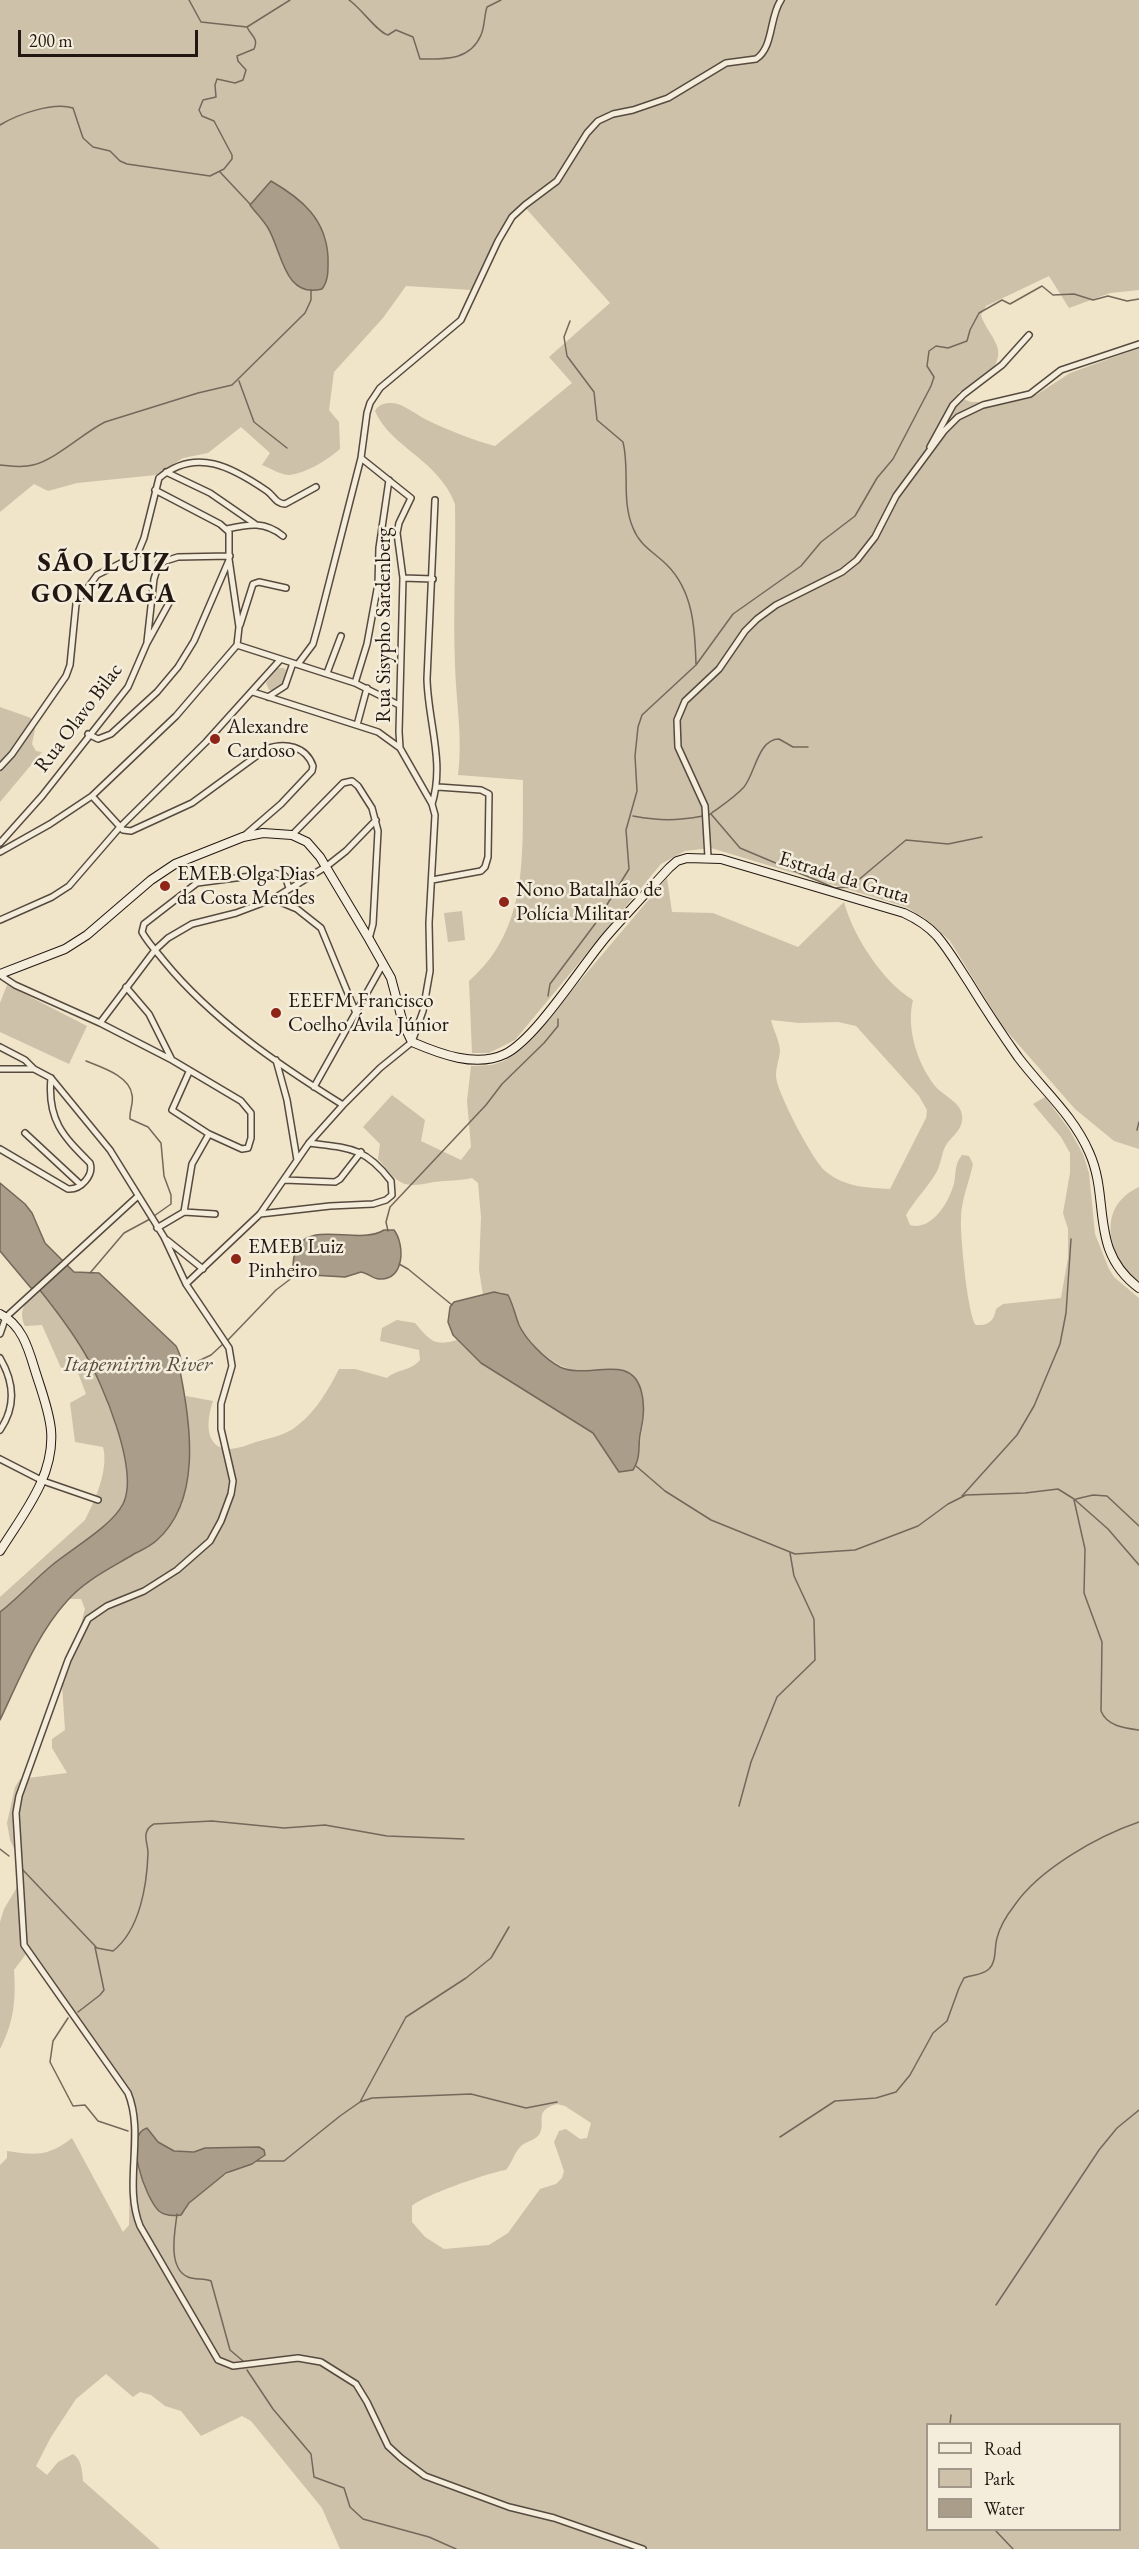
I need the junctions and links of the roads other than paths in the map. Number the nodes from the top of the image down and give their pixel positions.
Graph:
1 (781, 0) edge
2 (1029, 335) dead end
3 (1139, 344) edge
4 (926, 457) junction
5 (361, 458) junction
6 (166, 472) junction
7 (389, 480) junction
8 (316, 486) dead end
9 (155, 490) junction
10 (435, 500) dead end
11 (255, 524) junction
12 (227, 529) junction
13 (283, 536) dead end
14 (230, 557) junction
15 (403, 578) junction
16 (433, 579) junction
17 (286, 588) dead end
18 (170, 603) dead end
19 (239, 627) junction
20 (341, 636) dead end
21 (147, 643) junction
22 (237, 645) junction
23 (280, 660) junction
24 (295, 664) junction
25 (327, 673) junction
26 (355, 683) junction
27 (367, 688) junction
28 (253, 692) junction
29 (268, 697) junction
30 (399, 705) junction
31 (357, 725) junction
32 (88, 734) junction
33 (400, 748) junction
34 (0, 767) edge
35 (438, 787) junction
36 (92, 796) junction
37 (432, 804) junction
38 (375, 820) junction
39 (120, 827) junction
40 (292, 835) junction
41 (243, 837) junction
42 (0, 843) edge
43 (0, 852) edge
44 (708, 857) junction
45 (327, 866) junction
46 (432, 880) junction
47 (289, 888) junction
48 (273, 899) junction
49 (0, 920) edge
50 (370, 936) junction
51 (155, 950) junction
52 (384, 964) junction
53 (0, 974) edge
54 (126, 987) junction
55 (356, 1013) junction
56 (100, 1023) junction
57 (412, 1042) junction
58 (0, 1047) edge
59 (172, 1060) junction
60 (276, 1060) junction
61 (0, 1069) edge
62 (34, 1069) junction
63 (189, 1072) junction
64 (51, 1078) junction
65 (314, 1087) junction
66 (343, 1105) junction
67 (25, 1133) dead end
68 (209, 1134) junction
69 (309, 1143) junction
70 (0, 1149) edge
71 (361, 1152) junction
72 (297, 1160) junction
73 (284, 1180) junction
74 (81, 1185) junction
75 (138, 1196) junction
76 (184, 1212) junction
77 (215, 1214) dead end
78 (260, 1214) junction
79 (157, 1228) junction
80 (164, 1237) junction
81 (203, 1269) junction
82 (186, 1284) junction
83 (1139, 1288) edge
84 (3, 1316) edge
85 (0, 1334) edge
86 (0, 1358) edge
87 (0, 1430) edge
88 (0, 1459) edge
89 (43, 1481) junction
90 (98, 1500) dead end
91 (0, 1551) edge
92 (643, 2549) edge

1 - 5 street
2 - 4 street
3 - 4 street
4 - 44 street
5 - 7 street, Rua Sisypho Sardenberg
5 - 24 street
6 - 8 street
6 - 9 street
6 - 11 street
7 - 15 street, Rua Sisypho Sardenberg
7 - 26 street
9 - 12 street
9 - 34 street
10 - 16 street
11 - 12 street
11 - 13 street
12 - 14 street
14 - 19 street
14 - 21 street
14 - 32 street
15 - 16 street
15 - 30 street, Rua Sisypho Sardenberg
16 - 35 street
17 - 19 street
18 - 21 street, Rua Olavo Bilac
19 - 22 street
20 - 25 street
21 - 32 street, Rua Olavo Bilac
22 - 23 street
22 - 36 street
23 - 24 street
23 - 28 street
24 - 25 street
24 - 29 street
25 - 26 street
26 - 27 street
27 - 30 street
27 - 31 street
28 - 29 street
28 - 39 street
29 - 31 street
30 - 33 street, Rua Sisypho Sardenberg
31 - 33 street
32 - 42 street, Rua Olavo Bilac
33 - 37 street, Rua Sisypho Sardenberg
35 - 37 street
35 - 46 street
36 - 39 street
36 - 43 street
37 - 46 street, Rua Sisypho Sardenberg
38 - 40 street
38 - 45 street
38 - 50 street
39 - 41 street
39 - 49 street
40 - 41 main road
40 - 45 main road
41 - 53 main road
44 - 57 main road, Estrada da Gruta
44 - 83 main road, Estrada da Gruta
45 - 47 street
45 - 50 main road
46 - 57 street, Rua Sisypho Sardenberg
47 - 48 street
47 - 51 street
48 - 51 street
48 - 55 street
50 - 52 main road
51 - 54 street
51 - 60 street
52 - 55 street
52 - 57 main road
53 - 56 street
54 - 56 street
54 - 59 street
55 - 65 street
56 - 59 street
57 - 66 street
58 - 62 street
59 - 63 street
60 - 65 street
60 - 72 street
61 - 62 street
62 - 64 street
63 - 68 street
63 - 68 street
64 - 74 street
64 - 75 street
65 - 66 street
66 - 69 street
67 - 74 street
68 - 76 street
69 - 71 street
69 - 72 street
70 - 74 street
71 - 73 street
71 - 78 street
72 - 73 street
73 - 78 street
75 - 79 street
75 - 84 street
76 - 77 street
76 - 79 street
78 - 81 street
79 - 80 street
80 - 81 street
80 - 82 street
81 - 82 street
82 - 92 street
84 - 85 street
84 - 89 main road
86 - 87 street
88 - 89 street
89 - 90 street
89 - 91 main road

